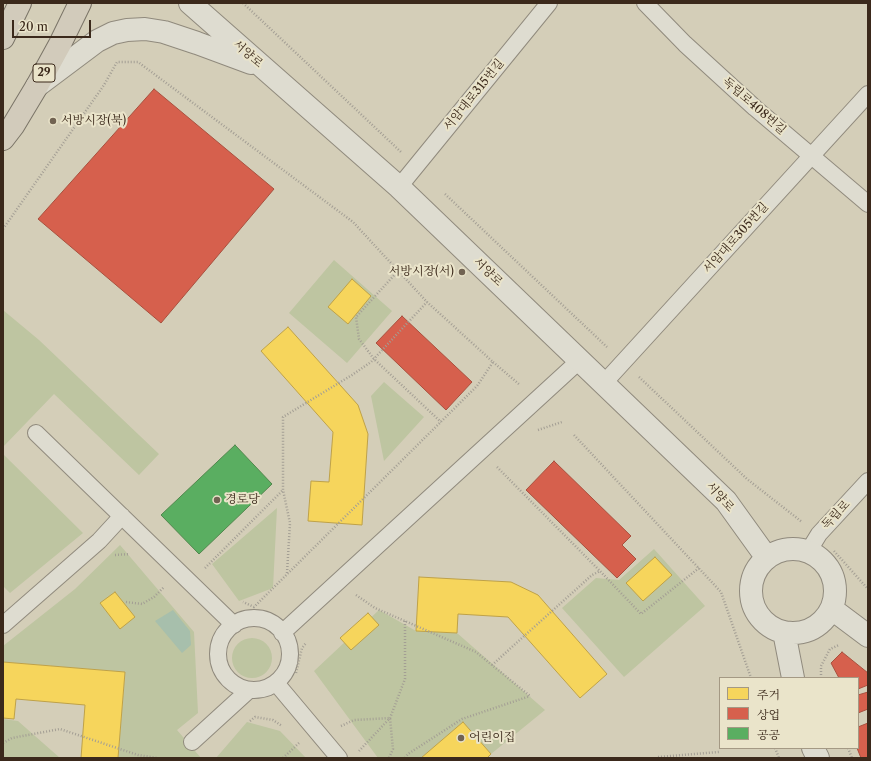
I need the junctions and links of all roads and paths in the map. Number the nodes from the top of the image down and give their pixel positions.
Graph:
1 (20, 3) edge
2 (80, 3) edge
3 (190, 3) edge
4 (243, 3) edge
5 (549, 3) edge
6 (645, 3) edge
7 (3, 38) edge
8 (265, 69) junction
9 (37, 86) junction
10 (868, 94) edge
11 (3, 139) edge
12 (812, 155) junction
13 (416, 166) junction
14 (399, 187) junction
15 (444, 193) dead end
16 (868, 204) edge
17 (3, 228) edge
18 (398, 271) junction
19 (427, 302) junction
20 (374, 359) junction
21 (580, 360) junction
22 (493, 362) junction
23 (623, 362) junction
24 (604, 383) junction
25 (520, 385) dead end
26 (442, 422) junction
27 (562, 422) dead end
28 (36, 433) dead end
29 (533, 434) dead end
30 (574, 435) dead end
31 (502, 463) dead end
32 (497, 467) junction
33 (492, 472) dead end
34 (868, 481) edge
35 (283, 490) junction
36 (122, 516) junction
37 (813, 543) junction
38 (135, 554) dead end
39 (109, 556) dead end
40 (767, 558) junction
41 (699, 568) junction
42 (202, 571) dead end
43 (600, 571) junction
44 (288, 574) junction
45 (160, 582) dead end
46 (868, 589) edge
47 (355, 594) dead end
48 (239, 601) dead end
49 (126, 602) dead end
50 (832, 609) junction
51 (405, 622) junction
52 (3, 625) edge
53 (234, 625) junction
54 (784, 632) junction
55 (282, 633) junction
56 (868, 636) edge
57 (306, 642) dead end
58 (845, 642) dead end
59 (492, 666) junction
60 (751, 677) edge
61 (792, 677) edge
62 (821, 677) edge
63 (294, 679) dead end
64 (276, 683) junction
65 (249, 690) junction
66 (390, 718) junction
67 (248, 722) dead end
68 (284, 727) dead end
69 (334, 729) dead end
70 (299, 738) dead end
71 (192, 742) dead end
72 (3, 743) edge
73 (814, 749) edge
74 (719, 752) dead end
75 (347, 757) edge
76 (658, 757) dead end
77 (157, 758) edge
78 (283, 758) edge
79 (389, 758) edge
80 (405, 758) edge
81 (818, 758) edge

1 - 7 main road
2 - 9 main road, 29
3 - 8 street, 서양로
4 - 13 path
5 - 13 lane, 서암대로315번길
6 - 12 lane, 독립로408번길
8 - 9 street
8 - 14 street, 서양로
9 - 11 main road, 29
10 - 12 lane, 서암대로305번길
12 - 16 lane, 독립로408번길
12 - 23 lane, 서암대로305번길
13 - 14 lane, 서암대로315번길
14 - 21 street, 서양로
15 - 23 path
17 - 18 path
18 - 19 path
18 - 20 path
19 - 20 path
19 - 22 path
20 - 26 path
20 - 35 path
21 - 24 street, 서양로
21 - 55 lane
22 - 25 path
22 - 26 path
23 - 24 lane, 서암대로305번길
23 - 37 path
24 - 40 street, 서양로
26 - 44 path
27 - 29 path
28 - 36 lane
30 - 41 path
31 - 32 path
32 - 33 path
32 - 43 path
34 - 37 lane, 독립로
35 - 42 path
35 - 44 path
36 - 52 lane
36 - 53 lane
37 - 40 street
37 - 46 path
37 - 50 street
38 - 39 path
40 - 54 street
41 - 43 path
41 - 60 path
43 - 59 path
44 - 48 path
45 - 49 path
47 - 51 path
50 - 54 street
50 - 56 street
51 - 59 path
51 - 66 path
53 - 55 lane
53 - 65 lane
54 - 61 street
55 - 64 lane
57 - 63 path
58 - 62 path
59 - 80 path
64 - 65 lane
64 - 75 lane
65 - 71 lane
66 - 69 path
66 - 75 path
66 - 79 path
67 - 68 path
70 - 78 path
72 - 77 path
73 - 81 street
74 - 76 path

